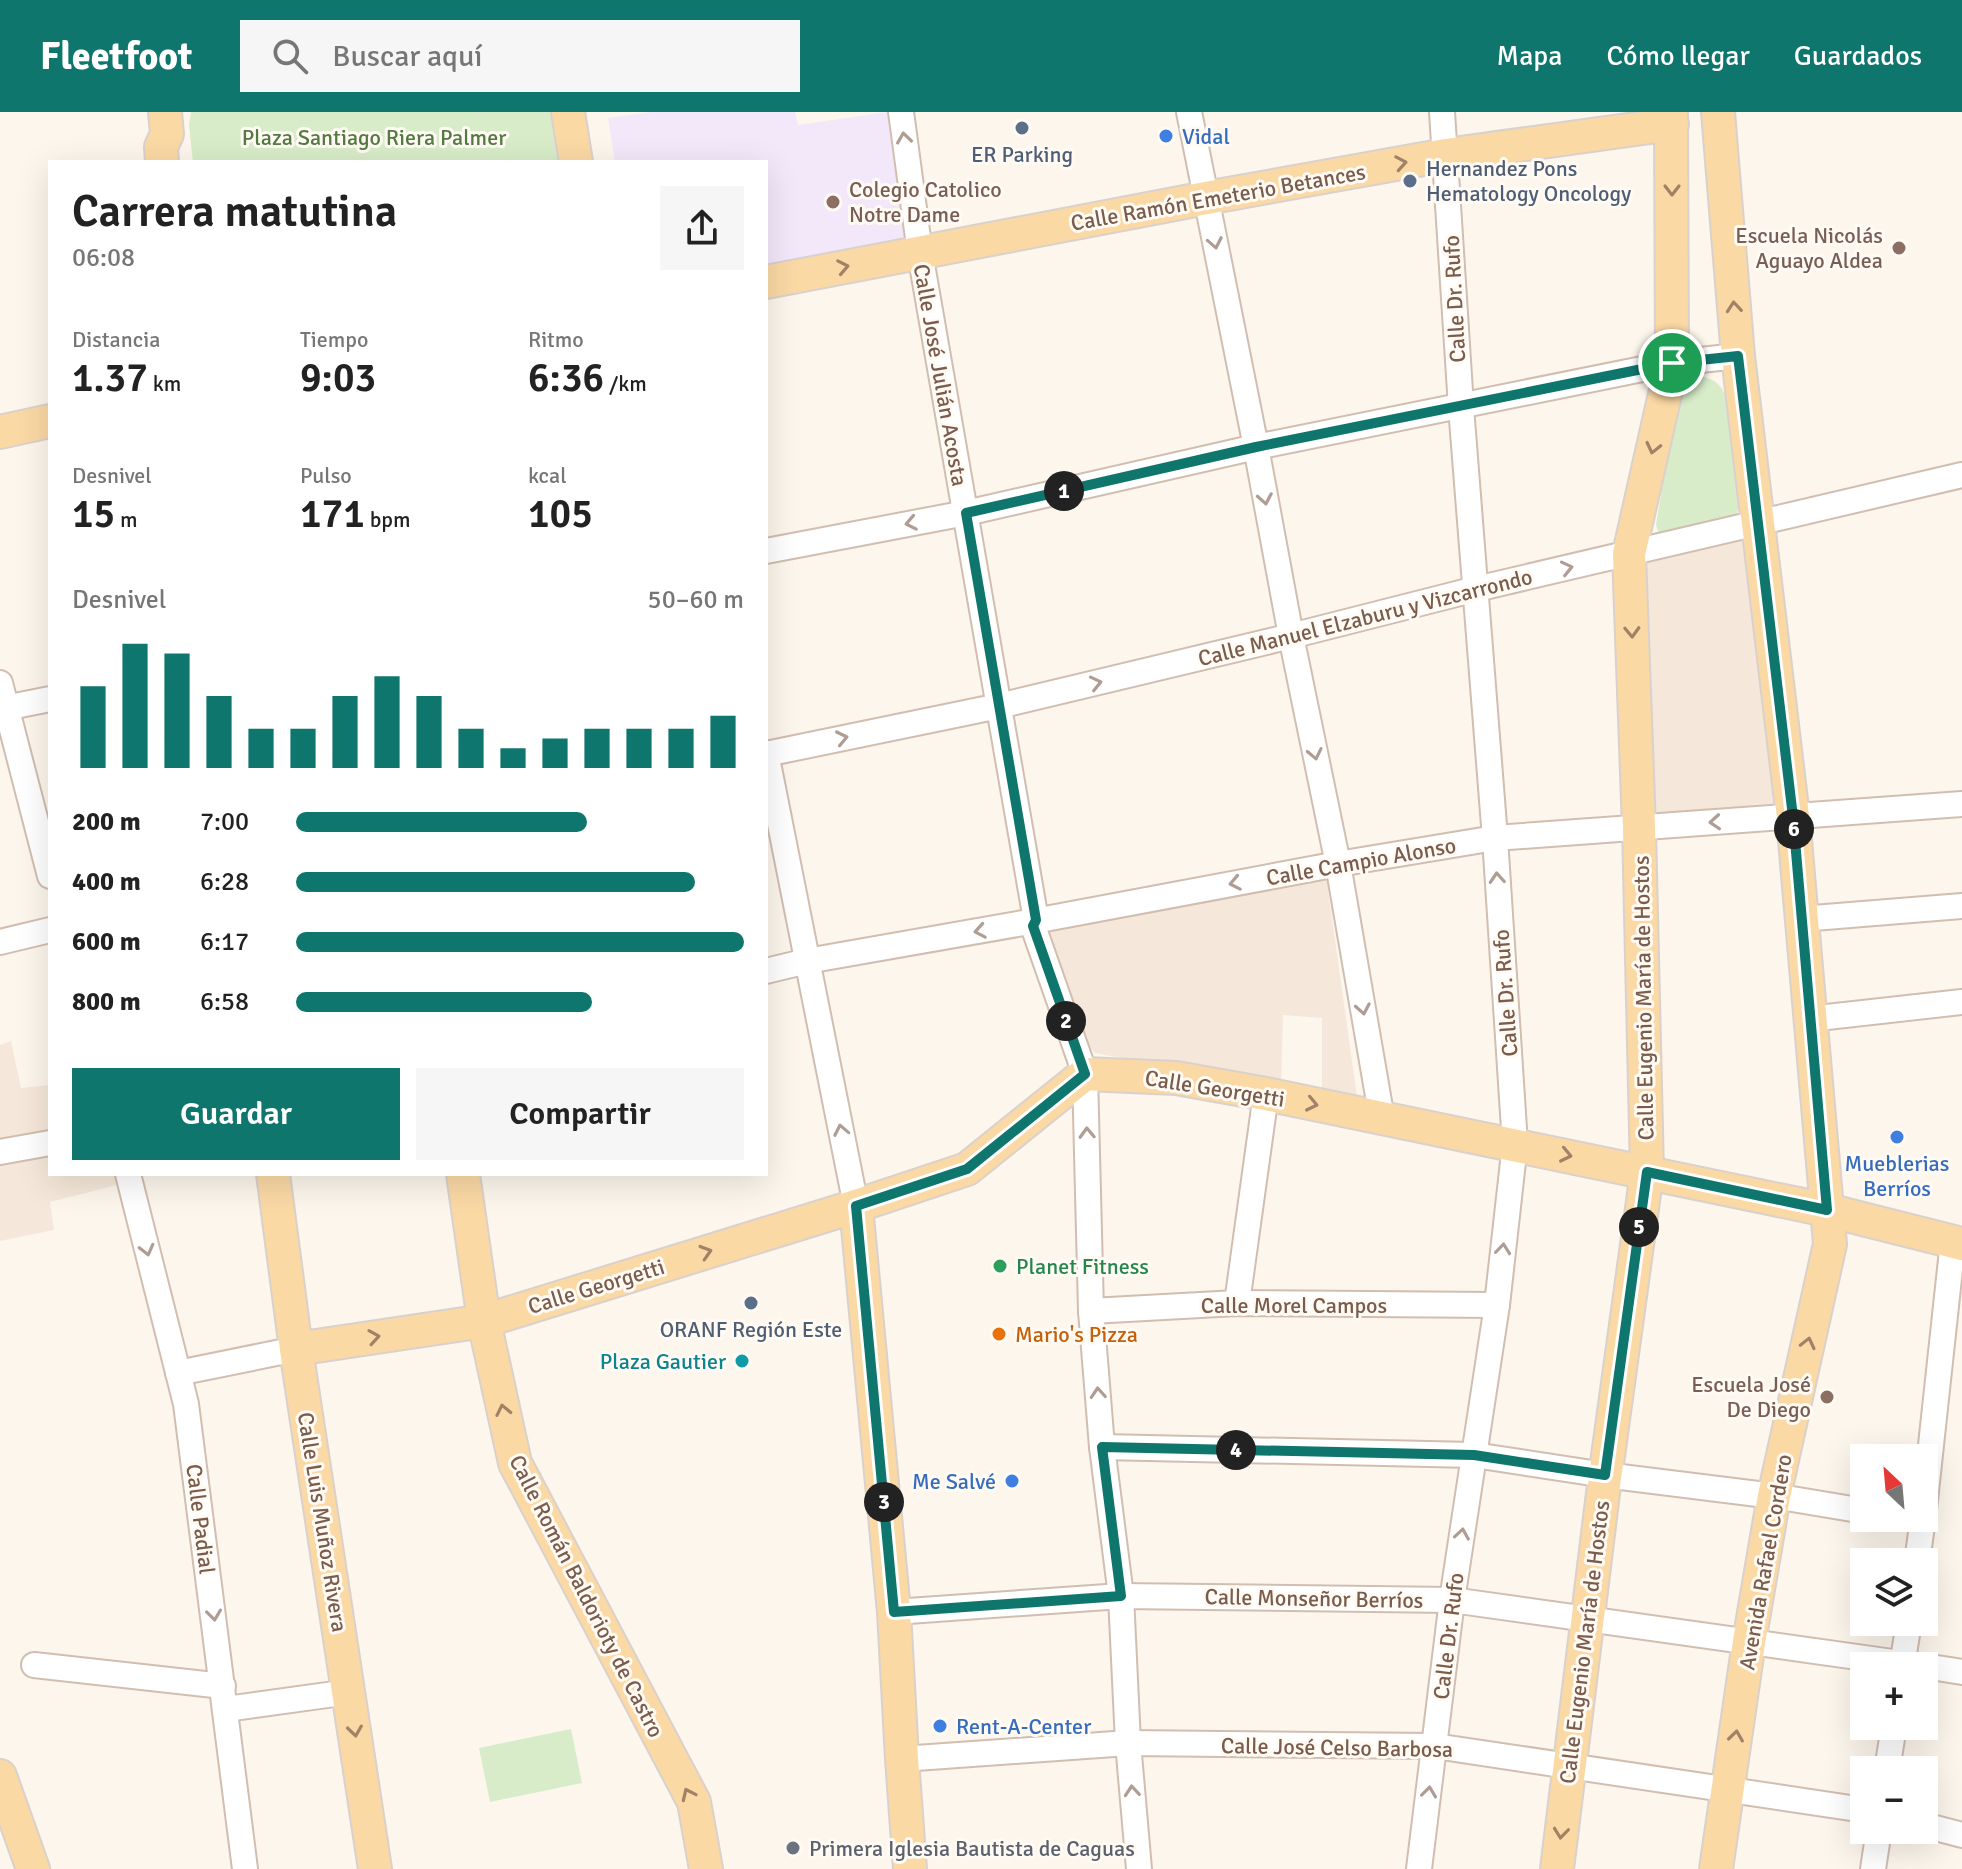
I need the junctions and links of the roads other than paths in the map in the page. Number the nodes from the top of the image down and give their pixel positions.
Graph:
1 (568, 112) edge
2 (588, 112) edge
3 (901, 112) edge
4 (1189, 112) edge
5 (1442, 112) edge
6 (1718, 112) edge
7 (1672, 118) edge
8 (1446, 155) junction
9 (576, 160) edge
10 (595, 160) edge
11 (1206, 198) junction
12 (920, 253) junction
13 (768, 282) edge
14 (1738, 356) junction
15 (1672, 363) junction
16 (1461, 407) junction
17 (48, 421) edge
18 (0, 432) edge
19 (1256, 447) junction
20 (1962, 475) edge
21 (966, 513) junction
22 (1758, 523) junction
23 (768, 551) edge
24 (1629, 554) junction
25 (1476, 589) junction
26 (1291, 636) junction
27 (0, 683) edge
28 (48, 699) edge
29 (999, 706) junction
30 (3, 709) edge
31 (768, 754) edge
32 (768, 764) edge
33 (1962, 804) edge
34 (1793, 817) junction
35 (1639, 828) junction
36 (1495, 838) junction
37 (1338, 864) junction
38 (48, 869) edge
39 (1962, 906) edge
40 (1801, 919) junction
41 (1036, 920) junction
42 (48, 930) edge
43 (0, 942) edge
44 (807, 961) junction
45 (768, 971) edge
46 (1962, 1002) edge
47 (1809, 1019) junction
48 (1085, 1074) junction
49 (1266, 1094) junction
50 (1382, 1119) junction
51 (48, 1143) edge
52 (1515, 1144) junction
53 (0, 1152) edge
54 (1647, 1172) junction
55 (129, 1176) edge
56 (273, 1176) edge
57 (463, 1176) edge
58 (856, 1206) junction
59 (1827, 1210) junction
60 (1958, 1243) edge
61 (1237, 1303) junction
62 (1497, 1305) junction
63 (1091, 1311) junction
64 (484, 1321) junction
65 (296, 1349) junction
66 (178, 1373) junction
67 (1930, 1444) edge
68 (1102, 1447) junction
69 (1474, 1455) junction
70 (1605, 1475) junction
71 (1774, 1496) junction
72 (1850, 1509) edge
73 (1121, 1596) junction
74 (1452, 1600) junction
75 (894, 1612) junction
76 (1587, 1619) junction
77 (1749, 1642) junction
78 (1850, 1656) edge
79 (34, 1665) dead end
80 (1938, 1669) edge
81 (1962, 1672) edge
82 (349, 1692) junction
83 (225, 1698) junction
84 (1128, 1743) junction
85 (1435, 1746) junction
86 (902, 1759) junction
87 (1568, 1767) junction
88 (0, 1776) edge
89 (1728, 1790) junction
90 (1850, 1808) edge
91 (1938, 1829) edge
92 (1962, 1835) edge
93 (1877, 1844) edge
94 (33, 1869) edge
95 (245, 1869) edge
96 (375, 1869) edge
97 (706, 1869) edge
98 (910, 1869) edge
99 (1139, 1869) edge
100 (1419, 1869) edge
101 (1557, 1869) edge
102 (1716, 1869) edge
103 (1873, 1869) edge

1 - 9 main road
2 - 10 main road
12 -> 3 street, Calle José Julián Acosta
4 - 11 street
5 - 8 street, Calle Dr. Rufo
14 -> 6 main road, Avenida Rafael Cordero
7 - 8 main road, Calle Ramón Emeterio Betances
7 -> 15 main road
11 -> 8 main road, Calle Ramón Emeterio Betances
8 - 16 street, Calle Dr. Rufo
11 - 12 main road, Calle Ramón Emeterio Betances
11 -> 19 street
13 -> 12 main road, Calle Ramón Emeterio Betances
12 - 21 street, Calle José Julián Acosta
14 - 15 street
14 - 22 main road, Avenida Rafael Cordero
15 - 16 street
15 -> 24 main road
16 - 19 street
16 - 25 street, Calle Dr. Rufo
17 - 18 main road
19 - 21 street
19 -> 26 street
20 - 22 street, Calle Manuel Elzaburu y Vizcarrondo
21 -> 23 street
21 - 29 street, Calle José Julián Acosta
22 - 24 street, Calle Manuel Elzaburu y Vizcarrondo
22 - 34 main road, Avenida Rafael Cordero
25 -> 24 street, Calle Manuel Elzaburu y Vizcarrondo
24 -> 35 main road, Calle Eugenio María de Hostos
25 - 26 street, Calle Manuel Elzaburu y Vizcarrondo
25 - 36 street, Calle Dr. Rufo
29 -> 26 street, Calle Manuel Elzaburu y Vizcarrondo
26 -> 37 street
27 - 30 street
28 - 30 street
31 -> 29 street, Calle Manuel Elzaburu y Vizcarrondo
29 - 41 street, Calle José Julián Acosta
30 - 38 street
32 - 44 street
33 - 34 street, Calle Campio Alonso
34 -> 35 street, Calle Campio Alonso
34 - 40 main road, Avenida Rafael Cordero
35 - 36 street, Calle Campio Alonso
35 - 54 main road, Calle Eugenio María de Hostos
36 - 37 street, Calle Campio Alonso
52 -> 36 street, Calle Dr. Rufo
37 -> 41 street, Calle Campio Alonso
37 -> 50 street
39 - 40 street
40 - 47 main road, Avenida Rafael Cordero
41 -> 44 street, Calle Campio Alonso
41 - 48 street, Calle José Julián Acosta
42 - 43 street
44 - 45 street, Calle Campio Alonso
58 -> 44 street
46 - 47 street
47 - 59 main road, Avenida Rafael Cordero
48 - 49 main road, Calle Georgetti
48 - 58 main road, Calle Georgetti
63 -> 48 street, Calle José Julián Acosta
49 -> 50 main road, Calle Georgetti
49 - 61 street
50 - 52 main road, Calle Georgetti
51 - 53 street
52 -> 54 main road, Calle Georgetti
62 -> 52 street, Calle Dr. Rufo
54 - 59 main road, Calle Georgetti
54 - 70 main road, Calle Eugenio María de Hostos
55 -> 66 street, Calle Padial
56 - 65 main road, Calle Luis Muñoz Rivera
57 - 64 main road, Calle Román Baldorioty de Castro
64 -> 58 main road, Calle Georgetti
58 - 75 main road
59 - 60 main road, Calle Georgetti
71 -> 59 main road, Avenida Rafael Cordero
60 - 67 street
61 - 62 street, Calle Morel Campos
61 - 63 street, Calle Morel Campos
62 - 69 street, Calle Dr. Rufo
68 -> 63 street, Calle José Julián Acosta
65 -> 64 main road, Calle Georgetti
97 -> 64 main road, Calle Román Baldorioty de Castro
65 - 66 street, Calle Georgetti
65 - 82 main road, Calle Luis Muñoz Rivera
66 -> 83 street, Calle Padial
68 - 69 street
68 - 73 street, Calle José Julián Acosta
69 - 70 street
74 -> 69 street, Calle Dr. Rufo
70 - 71 street
70 - 76 main road, Calle Eugenio María de Hostos
71 - 72 street
71 - 77 main road, Avenida Rafael Cordero
73 - 74 street, Calle Monseñor Berríos
73 - 75 street, Calle Monseñor Berríos
73 - 84 street, Calle José Julián Acosta
74 - 76 street, Calle Monseñor Berríos
74 - 85 street, Calle Dr. Rufo
75 - 86 main road
76 - 77 street, Calle Monseñor Berríos
76 - 87 main road, Calle Eugenio María de Hostos
77 - 78 street, Calle Monseñor Berríos
89 -> 77 main road, Avenida Rafael Cordero
79 - 83 street
80 - 81 street, Calle Monseñor Berríos
82 - 83 street
82 -> 96 main road, Calle Luis Muñoz Rivera
83 - 95 street, Calle Padial
84 - 85 street, Calle José Celso Barbosa
84 - 86 street, Calle José Celso Barbosa
99 -> 84 street, Calle José Julián Acosta
85 - 87 street, Calle José Celso Barbosa
100 -> 85 street, Calle Dr. Rufo
86 - 98 main road
87 - 89 street, Calle José Celso Barbosa
87 -> 101 main road, Calle Eugenio María de Hostos
88 - 94 main road
89 - 90 street, Calle José Celso Barbosa
89 - 102 main road, Avenida Rafael Cordero
91 - 92 street
93 - 103 street

